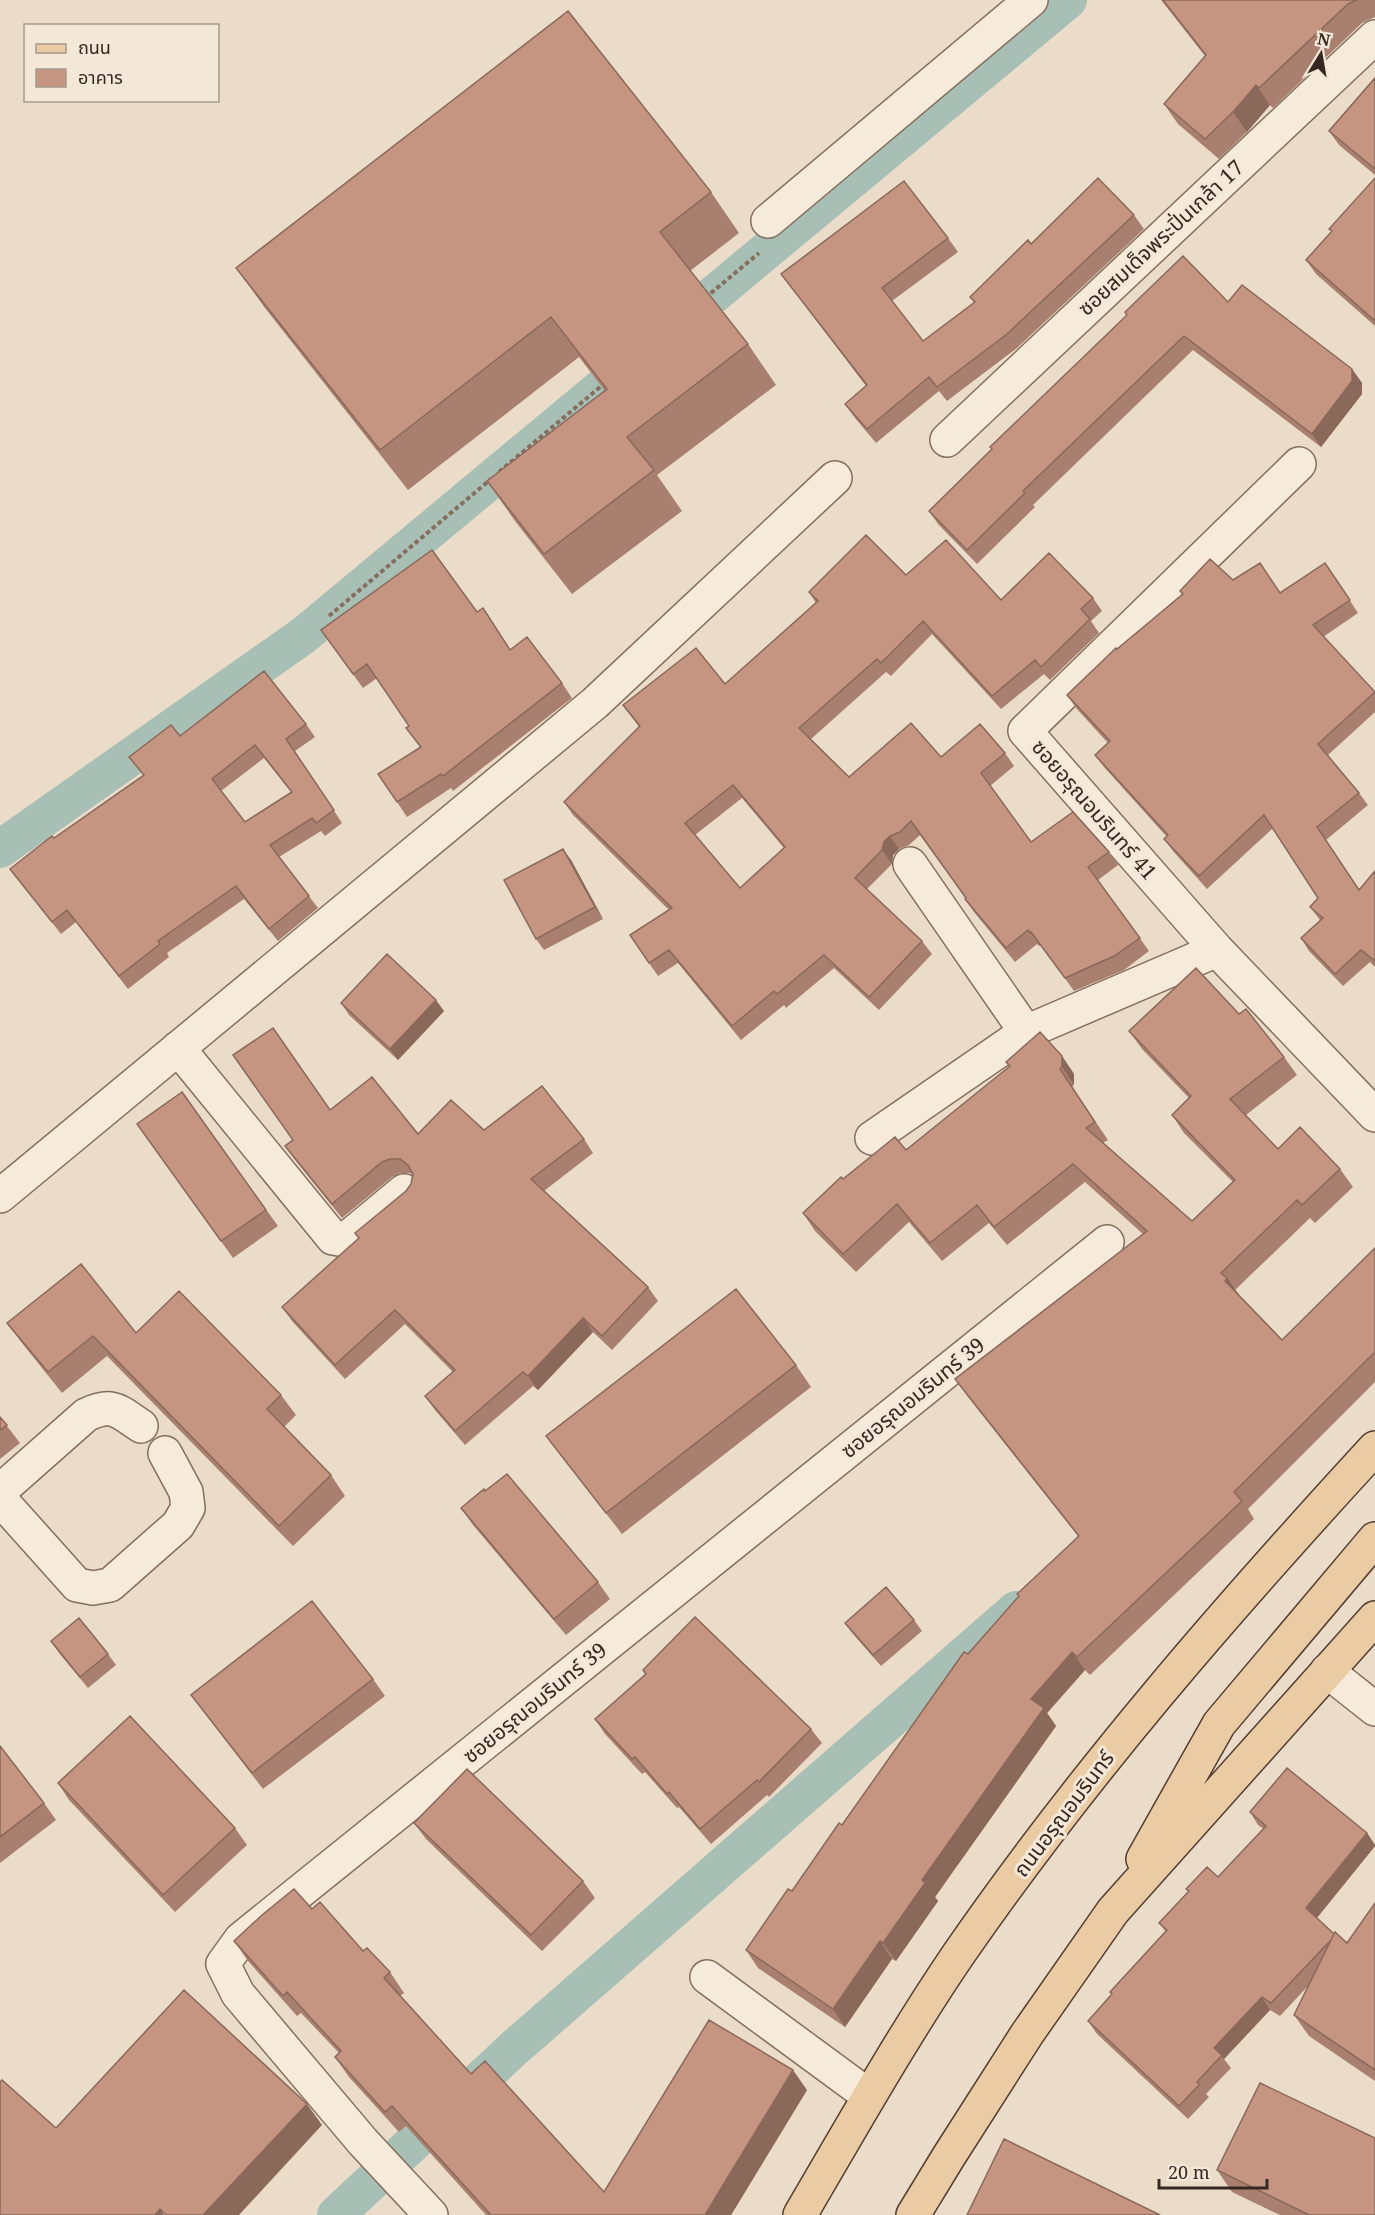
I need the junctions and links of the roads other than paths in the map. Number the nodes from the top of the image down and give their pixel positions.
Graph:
1 (1031, 0) edge
2 (1375, 37) edge
3 (767, 233) road end
4 (947, 440) dead end
5 (1299, 464) dead end
6 (835, 478) dead end
7 (910, 864) dead end
8 (1217, 950) junction
9 (1026, 1032) junction
10 (178, 1048) junction
11 (1375, 1115) edge
12 (872, 1138) dead end
13 (404, 1191) edge
14 (0, 1196) edge
15 (1107, 1242) dead end
16 (141, 1426) dead end
17 (1375, 1448) edge
18 (165, 1453) dead end
19 (0, 1491) edge
20 (0, 1499) edge
21 (1375, 1539) edge
22 (1375, 1618) edge
23 (1328, 1671) junction
24 (1375, 1709) edge
25 (1113, 1911) junction
26 (707, 1977) dead end
27 (869, 2096) junction
28 (431, 2215) edge
29 (800, 2215) edge
30 (913, 2215) edge

1 - 3 street
2 - 4 street, ซอยสมเด็จพระปิ่นเกล้า 17
5 - 8 street, ซอยอรุณอมรินทร์ 41
6 - 10 street
7 - 9 street
8 - 9 street
8 - 11 street, ซอยอรุณอมรินทร์ 41
9 - 12 street
10 - 13 street
10 - 14 street
15 - 28 street, ซอยอรุณอมรินทร์ 39
16 - 19 street
17 - 27 main road, ถนนอรุณอมรินทร์
18 - 20 street
21 - 25 main road
22 - 23 main road
23 - 24 street
23 - 25 main road
25 - 30 main road
26 - 27 street
27 - 29 main road, ถนนอรุณอมรินทร์

